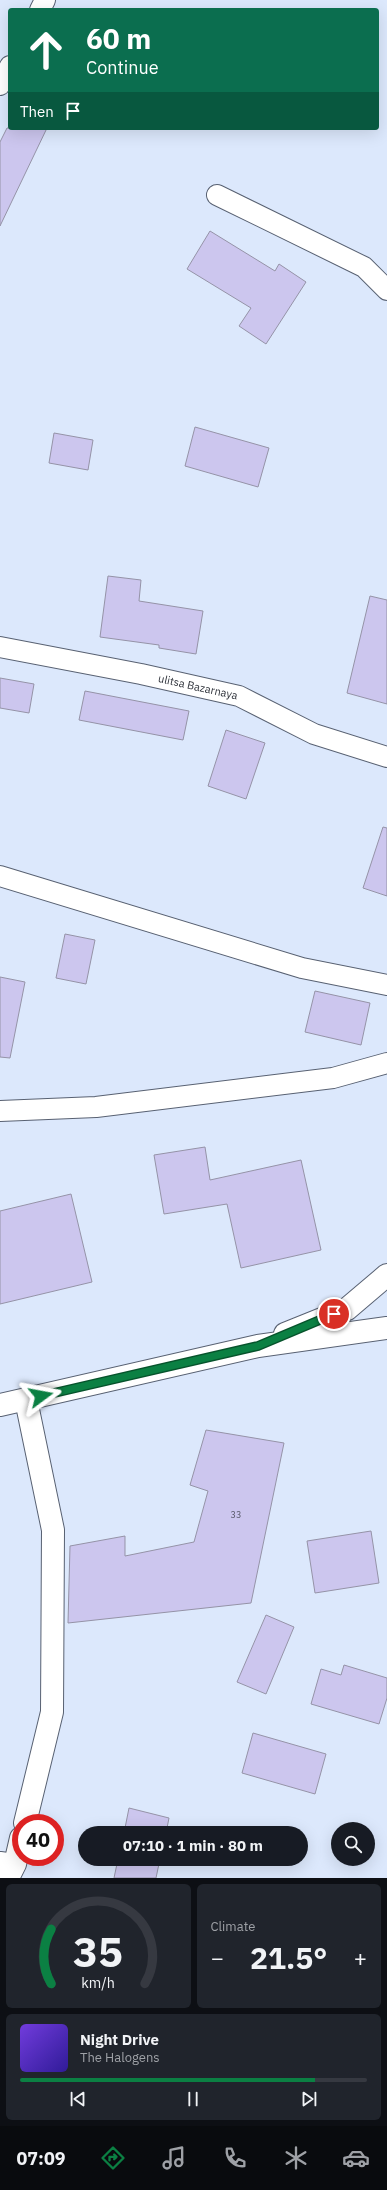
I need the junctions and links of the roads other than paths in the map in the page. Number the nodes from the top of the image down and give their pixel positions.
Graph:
1 (8, 70) edge
2 (0, 85) edge
3 (217, 195) dead end
4 (387, 290) edge
5 (0, 647) edge
6 (387, 757) edge
7 (0, 876) edge
8 (387, 985) edge
9 (387, 1063) edge
10 (0, 1110) edge
11 (387, 1275) edge
12 (387, 1328) edge
13 (258, 1346) junction
14 (26, 1400) junction
15 (0, 1405) edge
16 (27, 1814) edge
17 (12, 1859) edge
18 (8, 1868) edge

1 - 2 street
3 - 4 street
5 - 6 street, ulitsa Bazarnaya
7 - 8 street
9 - 10 street
11 - 13 street
12 - 13 street
13 - 14 street
14 - 15 street
14 - 16 street
17 - 18 street

